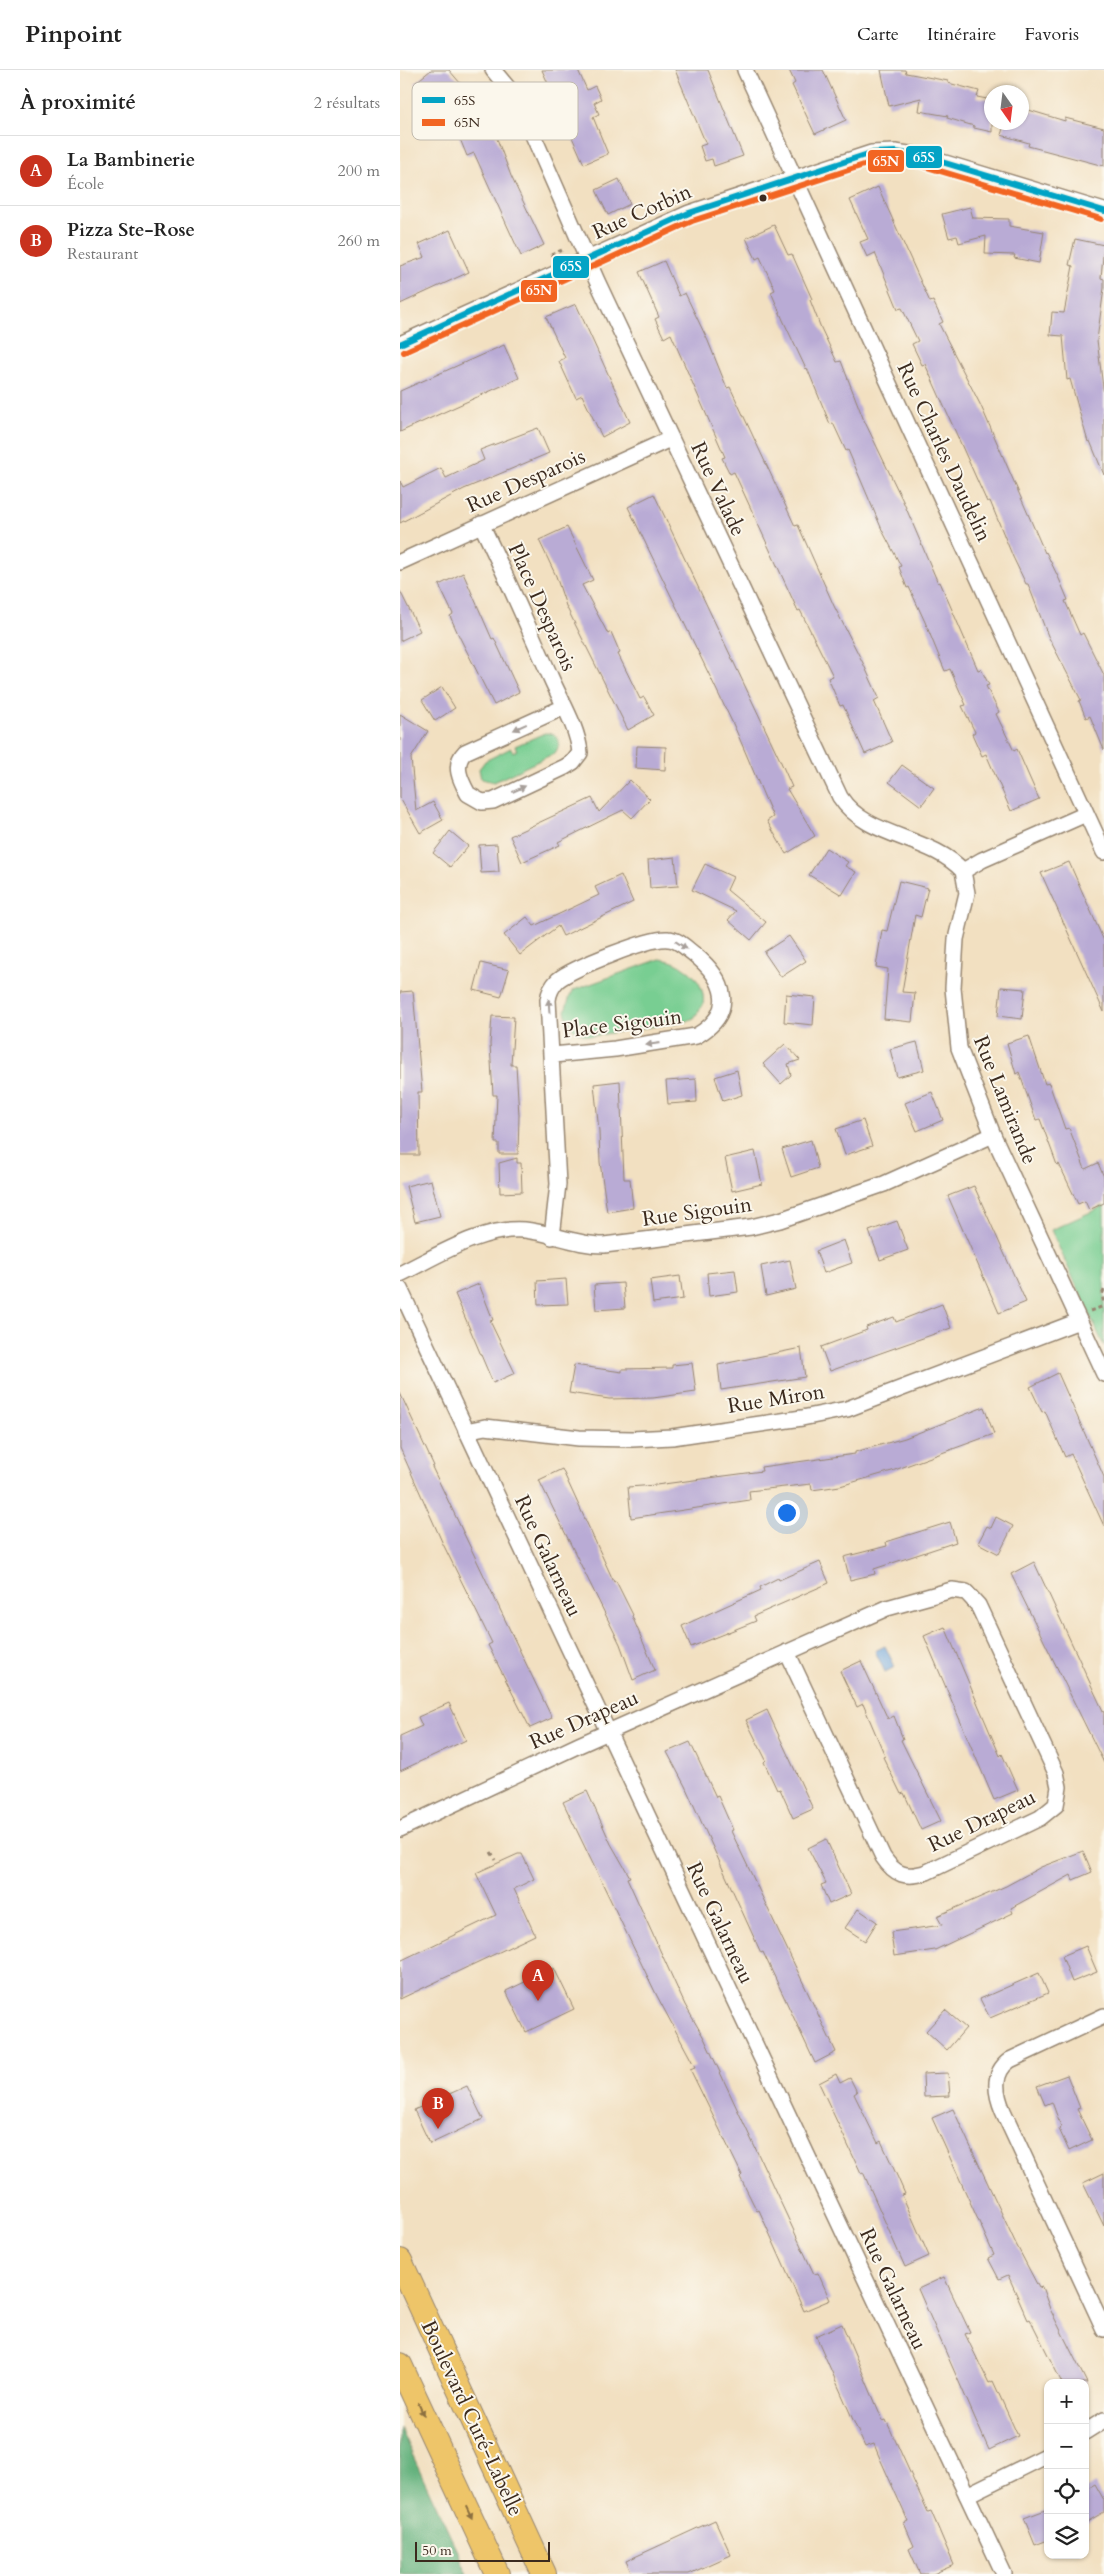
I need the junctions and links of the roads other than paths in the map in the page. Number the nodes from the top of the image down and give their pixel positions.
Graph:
1 (492, 70) edge
2 (745, 70) edge
3 (503, 82) edge
4 (535, 140) edge
5 (794, 177) junction
6 (1104, 211) edge
7 (588, 260) junction
8 (400, 344) edge
9 (670, 439) junction
10 (482, 524) junction
11 (400, 562) edge
12 (564, 707) junction
13 (1086, 814) junction
14 (1104, 852) edge
15 (963, 871) junction
16 (552, 1055) junction
17 (993, 1135) junction
18 (552, 1236) junction
19 (400, 1274) edge
20 (400, 1289) edge
21 (1079, 1322) junction
22 (1104, 1374) edge
23 (466, 1431) junction
24 (787, 1652) junction
25 (607, 1732) junction
26 (400, 1829) edge
27 (1104, 2016) edge
28 (400, 2261) edge
29 (1104, 2329) edge
30 (400, 2365) edge
31 (1104, 2420) edge
32 (1089, 2429) edge
33 (1044, 2457) edge
34 (967, 2496) junction
35 (497, 2574) edge
36 (544, 2574) edge
37 (1004, 2574) edge

1 - 3 street, Rue Valade
2 - 5 street, Rue Charles Daudelin
4 - 7 street, Rue Valade
5 - 6 street, Rue Corbin
5 - 7 street, Rue Corbin
5 - 13 street, Rue Charles Daudelin
7 - 8 street, Rue Corbin
7 - 9 street, Rue Valade
9 - 10 street, Rue Desparois
9 - 15 street, Rue Valade
10 - 11 street, Rue Desparois
10 - 12 street, Place Desparois
12 -> 12 street, Place Desparois
13 - 14 street, Rue Charles Daudelin
13 - 15 street
15 - 17 street, Rue Lamirande
16 -> 16 street, Place Sigouin
16 - 18 street, Place Sigouin
17 - 18 street, Rue Sigouin
17 - 21 street, Rue Lamirande
18 - 19 street, Rue Sigouin
20 - 23 street, Rue Galarneau
21 - 22 street, Rue Lamirande
21 - 23 street, Rue Miron
23 - 25 street, Rue Galarneau
24 - 24 street, Rue Drapeau
24 - 25 street, Rue Drapeau
25 - 26 street, Rue Drapeau
25 - 34 street, Rue Galarneau
27 - 29 street
28 - 36 main road, Boulevard Curé-Labelle
30 -> 35 main road, Boulevard Curé-Labelle
31 - 32 street
33 - 34 street
34 - 37 street, Rue Galarneau

